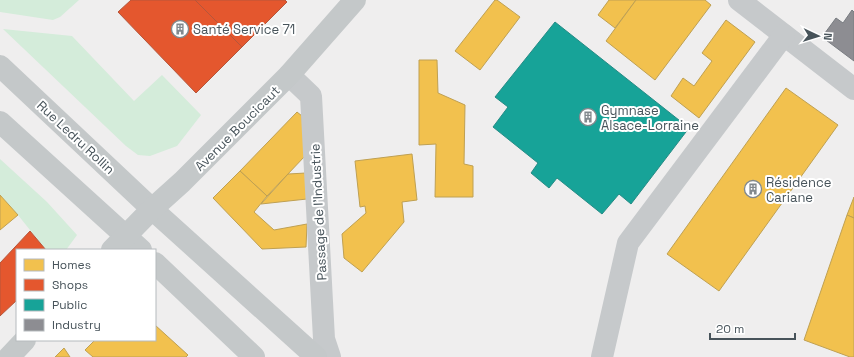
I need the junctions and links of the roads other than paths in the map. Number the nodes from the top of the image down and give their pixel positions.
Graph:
1 (355, 0) edge
2 (739, 0) edge
3 (784, 35) junction
4 (0, 66) edge
5 (290, 75) junction
6 (854, 89) edge
7 (0, 122) edge
8 (152, 209) junction
9 (126, 245) edge
10 (156, 264) edge
11 (24, 341) edge
12 (9, 357) edge
13 (254, 357) edge
14 (316, 357) edge
15 (330, 357) edge
16 (602, 357) edge

1 - 5 main road, Avenue Boucicaut
2 - 3 street
3 - 6 street
3 - 16 street
4 - 8 main road, Rue Ledru Rollin
5 - 8 main road, Avenue Boucicaut
5 - 15 street, Passage de l'Industrie
7 - 9 main road
8 - 9 main road, Avenue Boucicaut
8 - 14 main road, Rue Ledru Rollin
10 - 13 main road
11 - 12 main road

